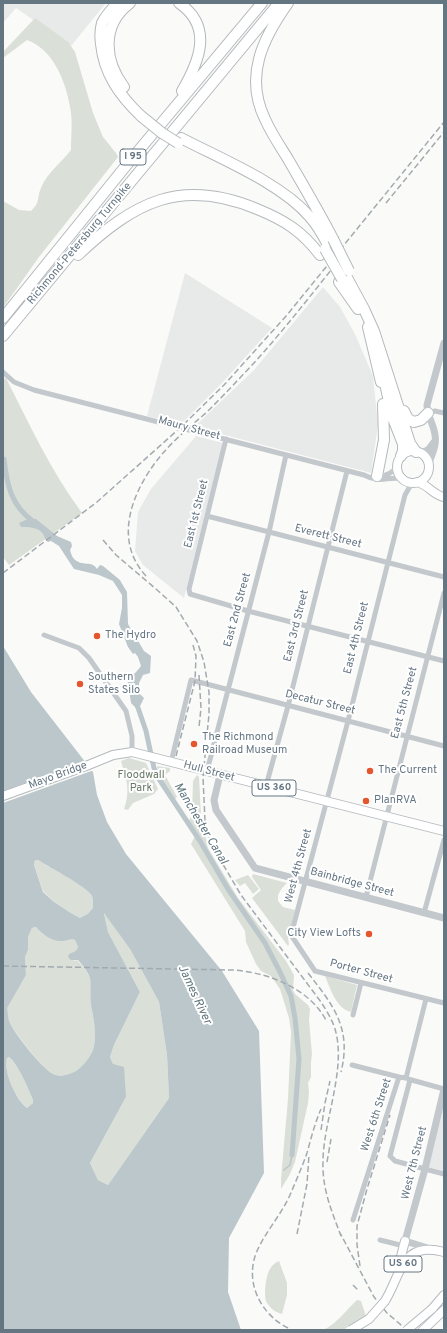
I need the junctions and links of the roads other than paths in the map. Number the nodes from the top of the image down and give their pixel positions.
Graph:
1 (117, 3) edge
2 (130, 3) edge
3 (179, 3) edge
4 (262, 3) edge
5 (279, 3) edge
6 (288, 3) edge
7 (144, 114) junction
8 (141, 147) junction
9 (326, 247) junction
10 (344, 277) junction
11 (30, 304) junction
12 (5, 316) edge
13 (368, 327) junction
14 (3, 336) edge
15 (444, 343) edge
16 (3, 372) edge
17 (392, 383) junction
18 (428, 413) junction
19 (444, 413) edge
20 (436, 438) junction
21 (226, 439) junction
22 (418, 452) junction
23 (286, 455) junction
24 (399, 461) junction
25 (428, 469) junction
26 (347, 471) junction
27 (364, 475) junction
28 (377, 476) junction
29 (403, 479) junction
30 (416, 482) junction
31 (444, 493) edge
32 (444, 497) edge
33 (207, 516) junction
34 (269, 532) junction
35 (327, 547) junction
36 (388, 562) junction
37 (444, 577) edge
38 (444, 593) edge
39 (248, 611) junction
40 (308, 626) junction
41 (44, 635) dead end
42 (368, 642) junction
43 (428, 658) junction
44 (444, 661) edge
45 (227, 690) junction
46 (288, 706) junction
47 (348, 721) junction
48 (407, 736) junction
49 (444, 746) edge
50 (132, 752) junction
51 (114, 754) joint
52 (171, 762) junction
53 (207, 771) junction
54 (220, 775) junction
55 (266, 786) junction
56 (3, 796) edge
57 (326, 802) junction
58 (386, 817) junction
59 (444, 831) edge
60 (444, 840) edge
61 (305, 882) junction
62 (366, 898) junction
63 (424, 913) junction
64 (444, 918) edge
65 (291, 935) joint
66 (361, 983) junction
67 (426, 999) junction
68 (444, 1003) edge
69 (353, 1015) dead end
70 (352, 1065) dead end
71 (399, 1077) junction
72 (408, 1079) junction
73 (444, 1089) edge
74 (425, 1169) junction
75 (444, 1174) edge
76 (353, 1220) dead end
77 (380, 1240) dead end
78 (405, 1244) junction
79 (441, 1252) edge
80 (395, 1278) junction
81 (444, 1295) edge
82 (444, 1310) edge
83 (351, 1330) edge
84 (406, 1330) edge
85 (424, 1330) edge

1 - 7 highway
2 - 7 highway
3 - 8 highway
4 - 8 highway, Richmond-Petersburg Turnpike / I 95
5 - 11 highway, Richmond-Petersburg Turnpike / I 95
6 - 9 highway
7 - 9 highway
8 - 12 highway, Richmond-Petersburg Turnpike / I 95
9 - 10 highway, bridge
9 - 11 highway
10 - 13 highway
10 - 17 highway
11 - 14 highway, Richmond-Petersburg Turnpike / I 95
13 - 24 highway
13 - 28 highway
15 - 18 street
16 - 21 street, Maury Street
17 - 18 highway
17 - 22 highway
18 - 19 street
18 - 20 street
20 - 22 street
20 - 25 street
21 - 23 street, Maury Street
21 - 33 street, East 1st Street
22 - 24 main road
22 - 25 main road
23 - 26 street, Maury Street
23 - 34 street, East 2nd Street
24 - 28 street, Maury Street
24 - 29 main road
25 - 30 main road
25 - 31 main road
26 - 27 street, Maury Street
26 - 35 street, East 3rd Street
27 - 28 street, Maury Street
27 - 29 street, Maury Street
29 - 30 main road
30 - 32 main road
30 - 36 street, East 4th Street
33 - 34 street, Everett Street
33 - 39 street, East 1st Street
34 - 35 street, Everett Street
34 - 39 street, East 2nd Street
35 - 36 street, Everett Street
35 - 40 street, East 3rd Street
36 - 37 street, Everett Street
36 - 42 street, East 4th Street
38 - 43 street, East 5th Street
39 - 40 street
39 - 45 street, East 2nd Street
40 - 42 street
40 - 46 street, East 3rd Street
41 - 50 street
42 - 43 street
42 - 47 street, East 4th Street
43 - 44 street
43 - 48 street, East 5th Street
45 - 46 street, Decatur Street
45 - 52 street, Decatur Street
45 - 53 street, East 2nd Street
46 - 47 street, Decatur Street
46 - 55 street, East 3rd Street
47 - 48 street, Decatur Street
47 - 57 street, East 4th Street
48 - 49 street, Decatur Street
48 - 58 street, East 5th Street
50 - 51 main road, Hull Street / US 360
50 - 52 main road, Hull Street / US 360
51 - 56 main road, Mayo Bridge / US 360
52 - 53 main road, Hull Street / US 360
53 - 54 main road, Hull Street / US 360
54 - 55 main road, Hull Street / US 360
54 - 61 street, Bainbridge Street
55 - 57 main road, Hull Street / US 360
57 - 58 main road, Hull Street / US 360
57 - 61 street, West 4th Street
58 - 59 main road, Hull Street / US 360
58 - 62 street, East 5th Street
60 - 63 street
61 - 62 street, Bainbridge Street
61 - 65 street, West 4th Street
62 - 63 street, Bainbridge Street
63 - 64 street, Bainbridge Street
65 - 66 street, Porter Street
66 - 67 street, Porter Street
66 - 69 street
67 - 68 street, Porter Street
67 - 72 street, West 6th Street
70 - 71 street
71 - 72 street, West 6th Street
71 - 76 street, West 6th Street
72 - 73 street
72 - 74 street
73 - 74 street, West 7th Street
74 - 75 street
74 - 78 street, West 7th Street
77 - 78 street
78 - 79 street
78 - 80 main road
79 - 80 main road, US 60
80 - 83 main road, US 60, bridge
81 - 84 main road, bridge
82 - 85 main road

